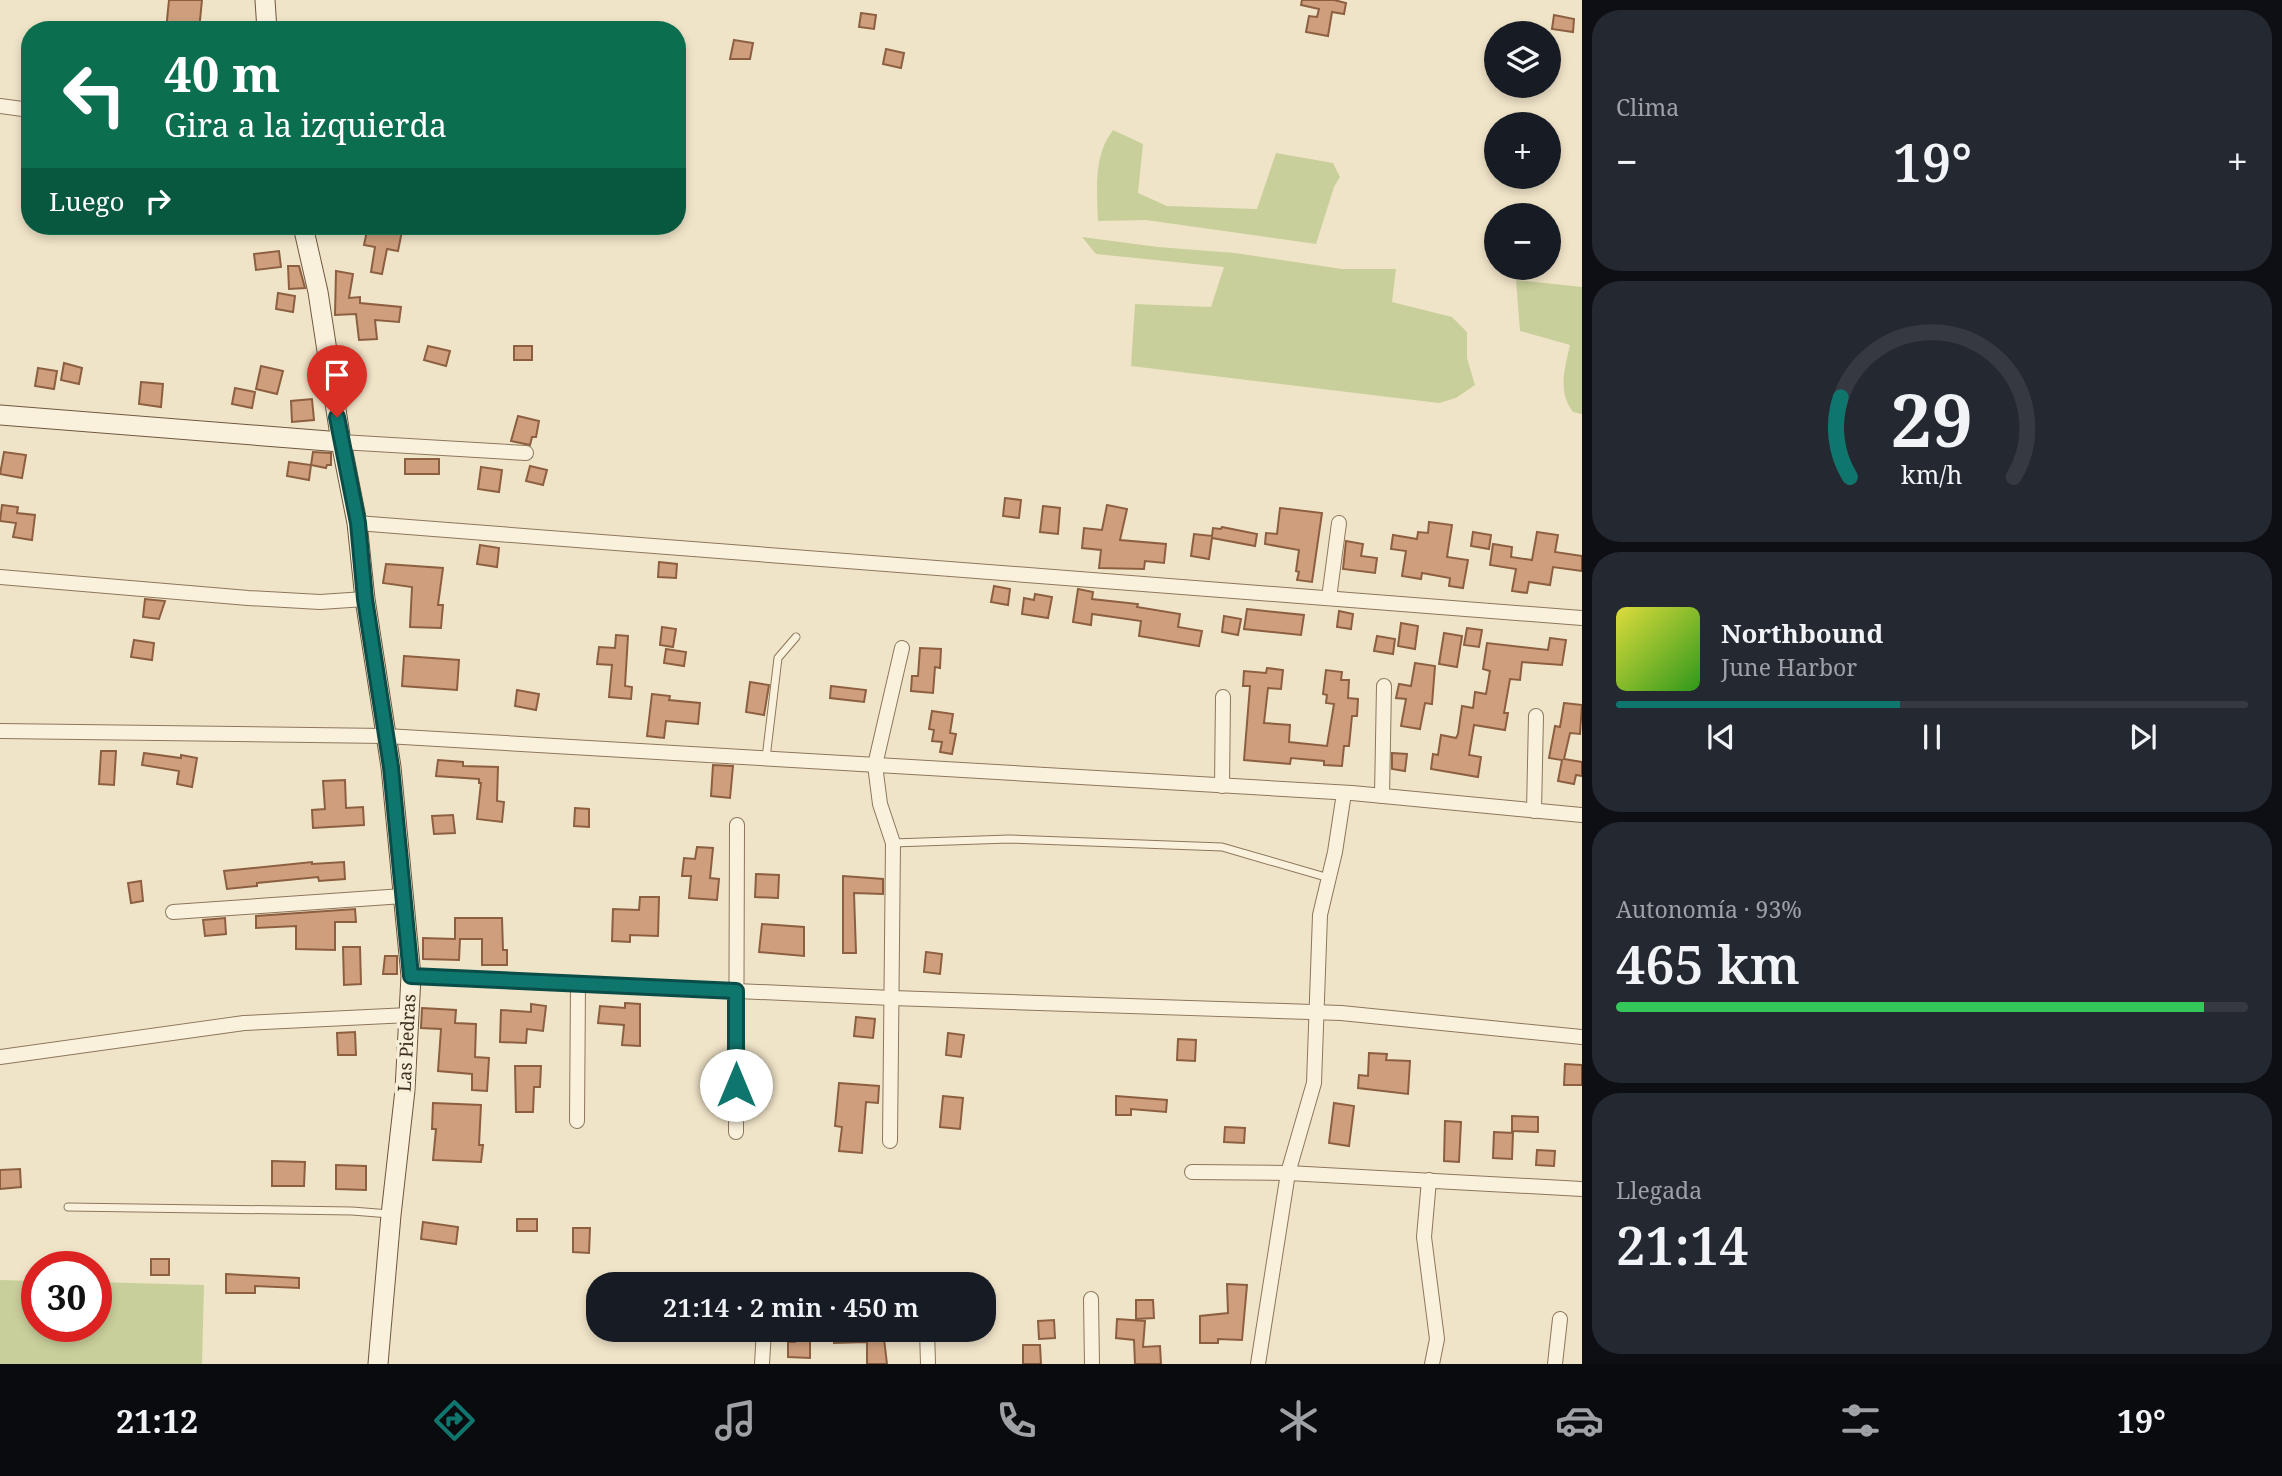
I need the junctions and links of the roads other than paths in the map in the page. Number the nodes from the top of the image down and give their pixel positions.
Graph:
1 (265, 0) edge
2 (266, 21) edge
3 (0, 106) edge
4 (21, 109) edge
5 (305, 235) edge
6 (0, 415) edge
7 (341, 442) junction
8 (526, 453) dead end
9 (358, 523) junction
10 (1339, 523) dead end
11 (0, 578) edge
12 (1329, 598) junction
13 (365, 599) junction
14 (1582, 618) edge
15 (796, 637) dead end
16 (902, 648) dead end
17 (1384, 686) dead end
18 (1223, 697) dead end
19 (1536, 716) dead end
20 (0, 731) edge
21 (386, 736) junction
22 (766, 759) junction
23 (875, 765) junction
24 (1222, 786) junction
25 (1344, 793) junction
26 (1382, 796) junction
27 (1534, 811) junction
28 (1582, 815) edge
29 (737, 825) dead end
30 (893, 843) junction
31 (1329, 877) junction
32 (403, 896) junction
33 (173, 912) dead end
34 (411, 976) junction
35 (578, 984) junction
36 (736, 991) junction
37 (892, 998) junction
38 (1314, 1012) junction
39 (409, 1015) junction
40 (1582, 1037) edge
41 (0, 1057) edge
42 (577, 1121) dead end
43 (736, 1132) dead end
44 (890, 1141) dead end
45 (1192, 1172) dead end
46 (1288, 1173) junction
47 (1429, 1180) junction
48 (1582, 1189) edge
49 (68, 1207) dead end
50 (391, 1214) junction
51 (1091, 1299) dead end
52 (1560, 1320) dead end
53 (763, 1342) edge
54 (927, 1342) edge
55 (378, 1364) edge
56 (762, 1364) edge
57 (928, 1364) edge
58 (1092, 1364) edge
59 (1258, 1364) edge
60 (1433, 1364) edge
61 (1555, 1364) edge

1 - 2 street
3 - 4 street
5 - 7 street, Las Piedras
6 - 7 street
7 - 8 street
7 - 9 street, Las Piedras
9 - 12 street
9 - 13 street, Las Piedras
10 - 12 street
11 - 13 street
12 - 14 street
13 - 21 street, Las Piedras
15 - 22 lane
16 - 23 street
17 - 26 street
18 - 24 street
19 - 27 street
20 - 21 street
21 - 22 street
21 - 32 street, Las Piedras
22 - 23 street
23 - 24 street
23 - 30 street
24 - 25 street
25 - 26 street
25 - 31 street
26 - 27 street
27 - 28 street
29 - 36 street
30 - 31 lane
30 - 37 street
31 - 38 street
32 - 33 street
32 - 34 street, Las Piedras
34 - 35 street
34 - 39 street, Las Piedras
35 - 36 street
35 - 42 street
36 - 37 street
36 - 43 street
37 - 38 street
37 - 44 street
38 - 40 street
38 - 46 street
39 - 41 street
39 - 50 street, Las Piedras
45 - 46 street
46 - 47 street
46 - 59 street
47 - 48 street
47 - 60 street
49 - 50 lane
50 - 55 street, Las Piedras
51 - 58 street
52 - 61 street
53 - 56 street
54 - 57 street

